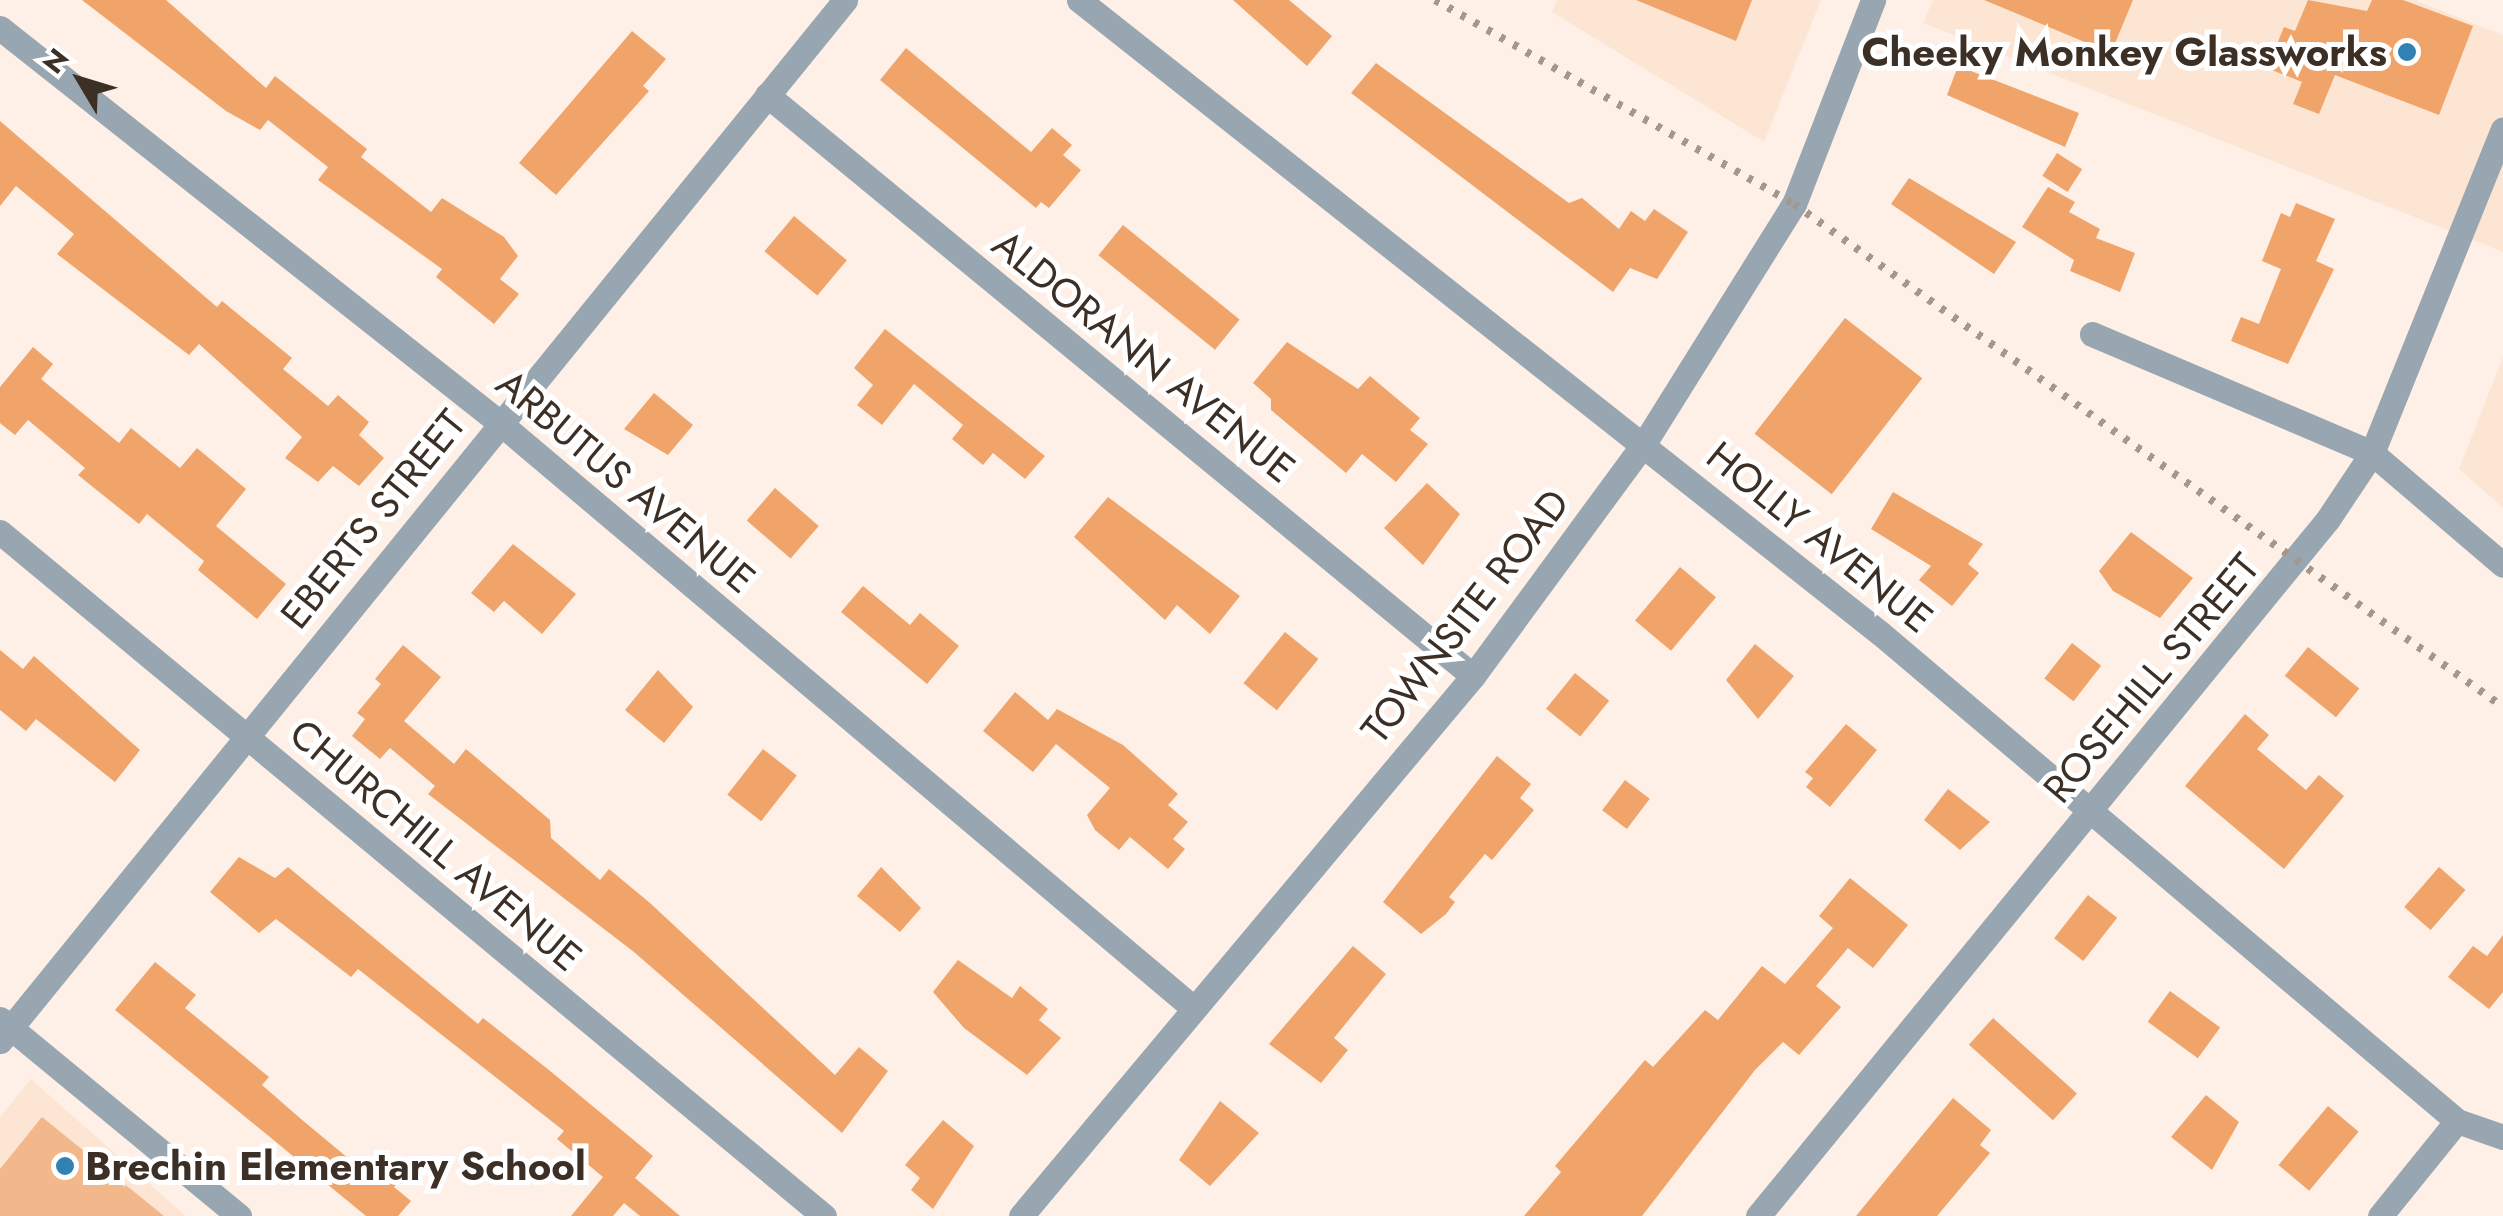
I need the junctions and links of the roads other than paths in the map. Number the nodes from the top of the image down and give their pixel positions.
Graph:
1 (845, 0) edge
2 (1078, 0) edge
3 (1872, 0) edge
4 (0, 28) edge
5 (767, 95) junction
6 (2503, 129) edge
7 (2092, 334) dead end
8 (500, 422) junction
9 (1645, 442) junction
10 (2372, 454) junction
11 (0, 532) edge
12 (2503, 564) edge
13 (1473, 676) junction
14 (246, 736) junction
15 (2087, 812) junction
16 (1192, 1006) junction
17 (4, 1030) edge
18 (2456, 1121) junction
19 (2503, 1137) edge
20 (240, 1216) edge
21 (824, 1216) edge
22 (1021, 1216) edge
23 (1758, 1216) edge
24 (2380, 1216) edge

1 - 5 street, EBERTS STREET
2 - 9 street, HOLLY AVENUE
3 - 9 street, TOWNSITE ROAD
4 - 8 street, ARBUTUS AVENUE
5 - 8 street, EBERTS STREET
5 - 13 street, ALDORANN AVENUE
6 - 10 street, ROSEHILL STREET
7 - 10 street
8 - 14 street, EBERTS STREET
8 - 16 street, ARBUTUS AVENUE
9 - 13 street, TOWNSITE ROAD
9 - 15 street, HOLLY AVENUE
10 - 12 street
10 - 15 street, ROSEHILL STREET
11 - 14 street, CHURCHILL AVENUE
13 - 16 street, TOWNSITE ROAD
14 - 17 street, EBERTS STREET
14 - 21 street, CHURCHILL AVENUE
15 - 18 street, HOLLY AVENUE
15 - 23 street, ROSEHILL STREET
16 - 22 street, TOWNSITE ROAD
17 - 20 street
18 - 19 street, HOLLY AVENUE
18 - 24 street

